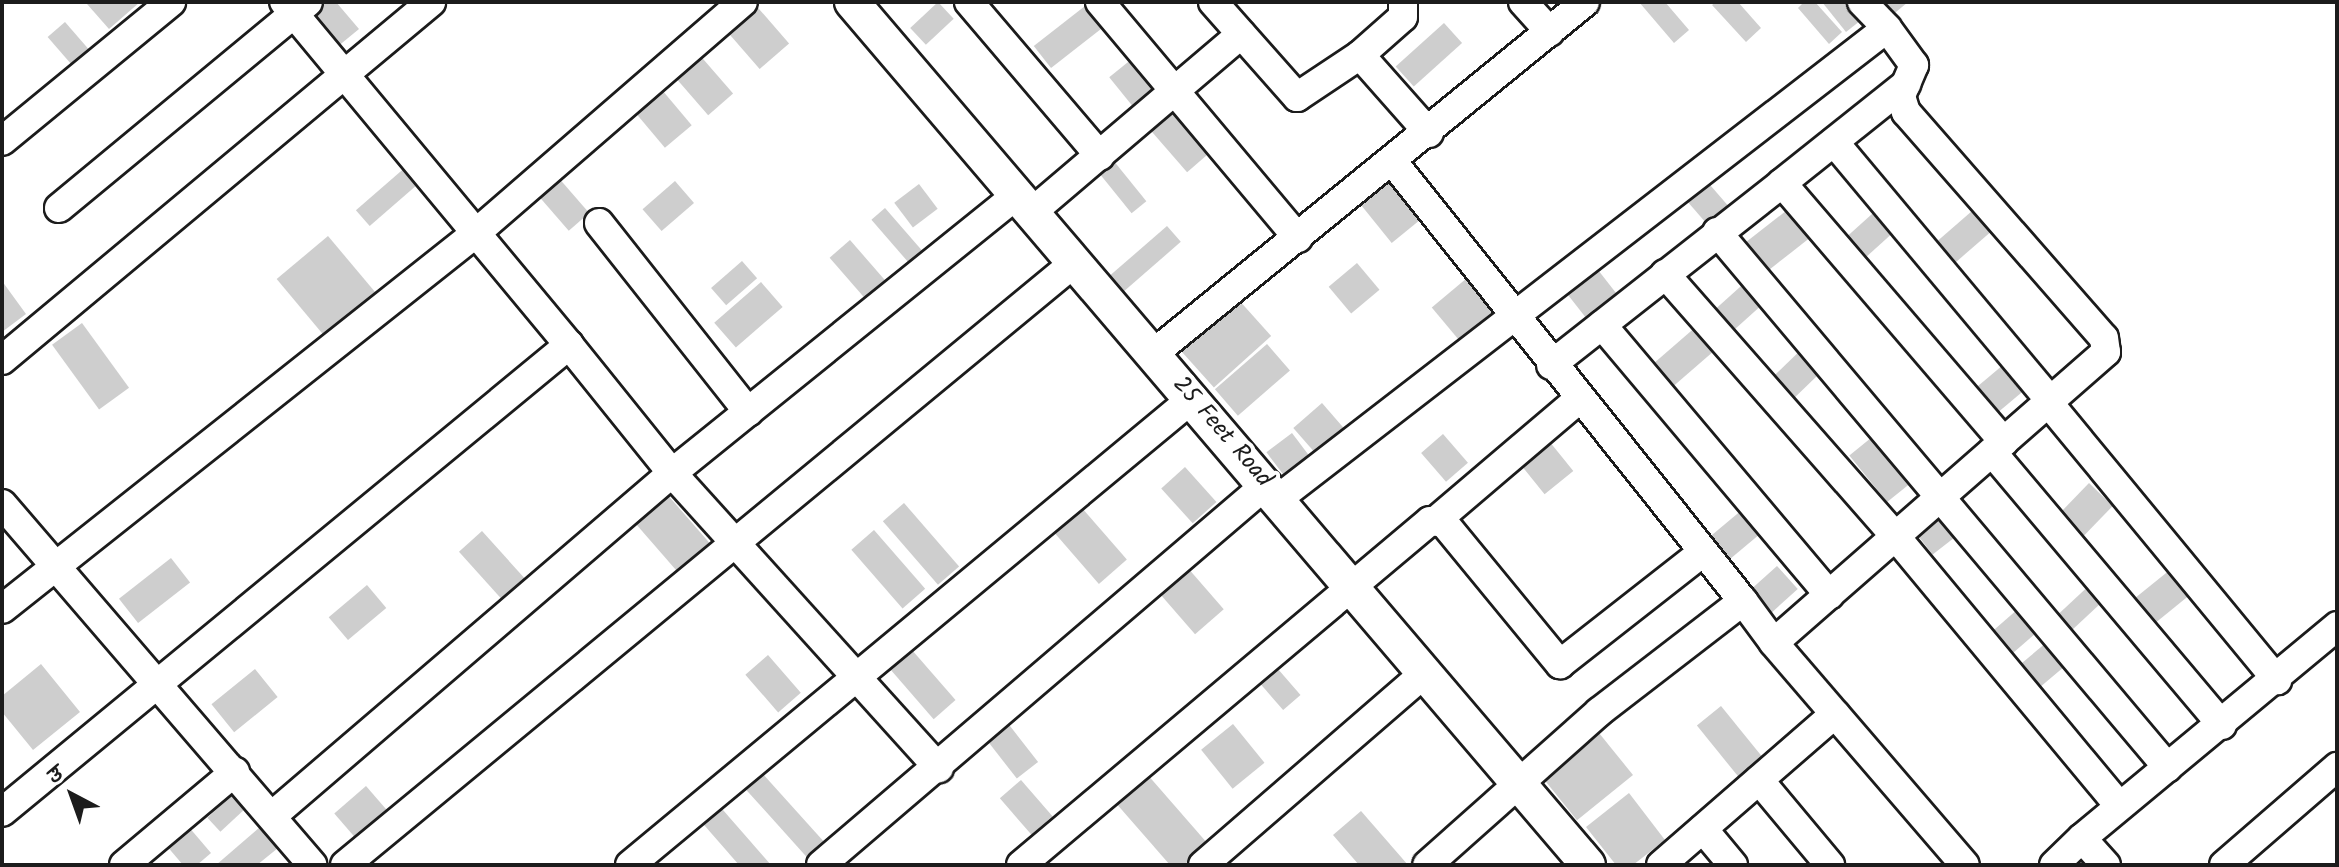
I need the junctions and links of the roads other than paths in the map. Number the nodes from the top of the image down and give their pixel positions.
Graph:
1 (171, 2) edge
2 (431, 2) edge
3 (743, 2) edge
4 (852, 2) edge
5 (969, 2) edge
6 (1100, 2) edge
7 (1213, 2) edge
8 (1403, 2) edge
9 (1523, 2) edge
10 (1585, 2) edge
11 (1862, 2) edge
12 (296, 6) edge
13 (1887, 28) junction
14 (1550, 32) junction
15 (1241, 34) junction
16 (1360, 55) junction
17 (343, 74) junction
18 (1906, 84) junction
19 (1175, 91) junction
20 (1429, 133) junction
21 (2, 141) edge
22 (1834, 142) junction
23 (1100, 156) junction
24 (1393, 162) junction
25 (1782, 183) junction
26 (1024, 204) junction
27 (59, 208) dead end
28 (599, 223) dead end
29 (1717, 232) junction
30 (476, 233) junction
31 (1298, 238) junction
32 (1074, 263) junction
33 (1665, 274) junction
34 (1514, 319) junction
35 (1602, 325) junction
36 (569, 345) junction
37 (1153, 354) junction
38 (2, 360) edge
39 (1551, 365) junction
40 (1193, 398) junction
41 (1579, 399) junction
42 (2048, 400) junction
43 (748, 412) junction
44 (1998, 447) junction
45 (672, 473) junction
46 (1273, 491) junction
47 (1941, 498) junction
48 (2, 504) edge
49 (1438, 519) junction
50 (1896, 537) junction
51 (738, 542) junction
52 (1703, 552) junction
53 (58, 565) junction
54 (1352, 584) junction
55 (1829, 595) junction
56 (1743, 601) junction
57 (2, 609) edge
58 (2337, 626) edge
59 (1774, 643) junction
60 (1426, 672) junction
61 (857, 674) junction
62 (2277, 680) junction
63 (157, 682) junction
64 (1835, 714) junction
65 (2222, 725) junction
66 (2337, 767) edge
67 (939, 768) junction
68 (2168, 768) junction
69 (235, 772) junction
70 (1759, 780) junction
71 (1519, 781) junction
72 (2119, 806) junction
73 (2, 812) edge
74 (272, 816) junction
75 (1703, 829) junction
76 (2082, 838) junction
77 (124, 865) edge
78 (313, 865) edge
79 (345, 865) edge
80 (630, 865) edge
81 (821, 865) edge
82 (1021, 865) edge
83 (1203, 865) edge
84 (1427, 865) edge
85 (1588, 865) edge
86 (1661, 865) edge
87 (1733, 865) edge
88 (1830, 865) edge
89 (1965, 865) edge
90 (2054, 865) edge
91 (2106, 865) edge
92 (2224, 865) edge

1 - 21 street
2 - 17 street
3 - 30 street
4 - 26 street, 25 Feet Road
5 - 23 street
6 - 19 street
7 - 15 street
8 - 16 street
9 - 14 street
10 - 14 street
11 - 13 street
12 - 17 street
12 - 27 street
13 - 18 street
13 - 34 street
14 - 20 street
15 - 16 street
15 - 19 street
16 - 20 street
17 - 30 street
17 - 38 street
18 - 22 street
18 - 42 street
19 - 23 street
19 - 31 street
20 - 24 street
22 - 25 street
22 - 42 street
23 - 26 street
24 - 31 street
24 - 34 street
25 - 29 street
25 - 44 street
26 - 32 street, 25 Feet Road
26 - 43 street
28 - 43 street
29 - 33 street
29 - 47 street
30 - 36 street
30 - 53 street
31 - 37 street
32 - 37 street, 25 Feet Road
32 - 51 street
33 - 35 street
33 - 50 street
34 - 39 street
34 - 46 street
35 - 39 street
35 - 55 street
36 - 45 street
36 - 63 street
37 - 40 street, 25 Feet Road
39 - 41 street
40 - 46 street, 25 Feet Road
40 - 61 street
41 - 49 street
41 - 52 street
42 - 44 street
42 - 62 street
43 - 45 street
44 - 47 street
44 - 65 street
45 - 51 street
45 - 74 street
46 - 54 street, 25 Feet Road
46 - 67 street
47 - 50 street
47 - 68 street
48 - 53 street
49 - 52 street
49 - 54 street
50 - 55 street
50 - 72 street
51 - 61 street
51 - 79 street
52 - 56 street
53 - 57 street
53 - 63 street
54 - 60 street, 25 Feet Road
54 - 82 street
55 - 59 street
56 - 59 street
56 - 71 street
58 - 62 street
59 - 64 street
60 - 71 street, 25 Feet Road
60 - 83 street
61 - 67 street
61 - 80 street
62 - 65 street
63 - 69 street
63 - 73 street
64 - 70 street
64 - 89 street
65 - 68 street
66 - 92 street
67 - 81 street
68 - 72 street
69 - 74 street
69 - 77 street
70 - 75 street
70 - 88 street
71 - 84 street
71 - 85 street, 25 Feet Road
72 - 76 street
74 - 78 street
75 - 86 street
75 - 87 street
76 - 90 street
76 - 91 street

